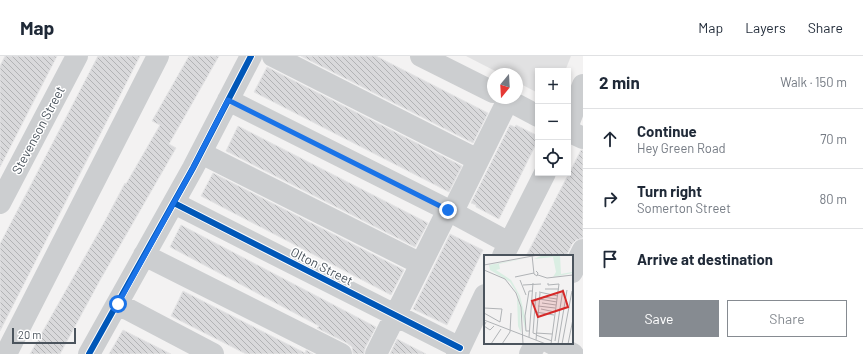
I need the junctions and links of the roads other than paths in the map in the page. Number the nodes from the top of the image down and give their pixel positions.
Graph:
1 (77, 56) edge
2 (158, 56) edge
3 (251, 56) edge
4 (273, 56) edge
5 (421, 56) edge
6 (583, 85) edge
7 (487, 89) edge
8 (228, 100) junction
9 (499, 104) edge
10 (515, 104) edge
11 (535, 114) edge
12 (571, 117) edge
13 (571, 132) edge
14 (583, 138) edge
15 (201, 152) junction
16 (478, 160) junction
17 (542, 176) edge
18 (0, 203) edge
19 (174, 203) junction
20 (450, 212) junction
21 (506, 249) edge
22 (583, 250) edge
23 (144, 255) junction
24 (421, 264) junction
25 (573, 270) edge
26 (118, 304) junction
27 (483, 304) edge
28 (396, 316) junction
29 (535, 344) edge
30 (553, 344) edge
31 (458, 351) edge
32 (6, 354) edge
33 (89, 354) edge
34 (213, 354) edge
35 (341, 354) edge
36 (376, 354) edge
37 (530, 354) edge
38 (573, 354) edge

1 - 18 street, Stevenson Street
2 - 32 street
3 - 8 street
4 - 16 street
5 - 7 street
6 - 12 street
8 - 15 street
8 - 20 street
9 - 16 street
10 - 11 street
13 - 14 street
15 - 19 street
15 - 24 street
16 - 20 street
17 - 21 street
19 - 23 street
19 - 28 street, Olton Street
20 - 21 street
20 - 24 street
22 - 25 street
23 - 26 street
23 - 35 street
24 - 28 street
26 - 33 street
26 - 34 street
27 - 31 street
28 - 31 street, Olton Street
28 - 36 street
29 - 37 street
30 - 38 street

